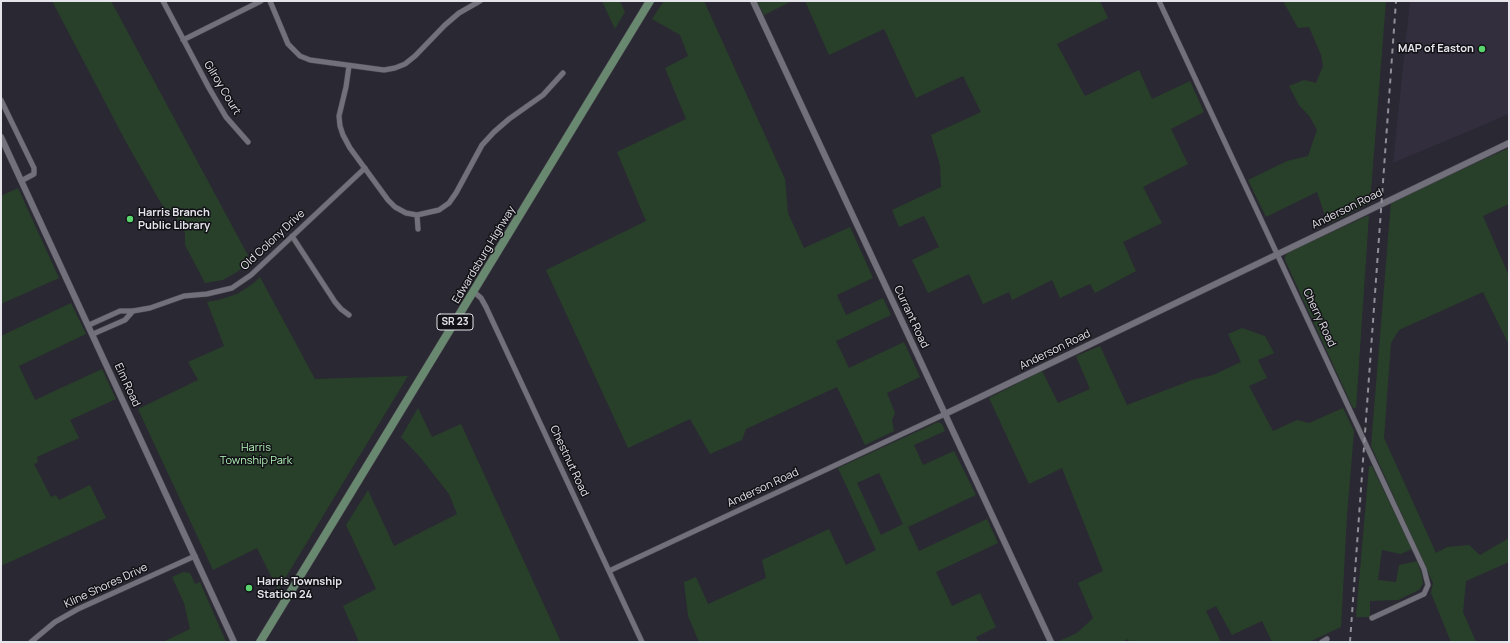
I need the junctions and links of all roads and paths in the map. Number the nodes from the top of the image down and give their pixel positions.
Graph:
1 (163, 1) edge
2 (261, 1) edge
3 (270, 1) edge
4 (480, 1) edge
5 (650, 1) edge
6 (752, 1) edge
7 (1159, 1) edge
8 (183, 40) junction
9 (349, 66) junction
10 (563, 73) dead end
11 (1, 100) edge
12 (1, 137) edge
13 (248, 142) dead end
14 (1509, 144) edge
15 (365, 168) junction
16 (21, 181) junction
17 (417, 215) junction
18 (418, 229) dead end
19 (292, 236) junction
20 (1278, 254) junction
21 (474, 292) junction
22 (133, 311) junction
23 (349, 315) dead end
24 (89, 325) junction
25 (93, 334) junction
26 (945, 414) junction
27 (195, 556) junction
28 (609, 571) junction
29 (1372, 618) dead end
30 (32, 642) edge
31 (234, 642) edge
32 (260, 642) edge
33 (642, 642) edge
34 (1051, 642) edge

1 - 8 street, Gilroy Court
2 - 8 street
3 - 9 street
4 - 9 street
5 - 21 main road, Edwardsburg Highway / SR 23
6 - 26 street, Currant Road
7 - 20 street, Cherry Road
8 - 13 street, Gilroy Court
9 - 15 street
10 - 17 street
11 - 16 street
12 - 16 street, Elm Road
14 - 20 street, Anderson Road
15 - 17 street
15 - 19 street, Old Colony Drive
16 - 24 street, Elm Road
17 - 18 street
19 - 22 street, Old Colony Drive
19 - 23 street
20 - 26 street, Anderson Road
20 - 29 street, Cherry Road
21 - 28 street, Chestnut Road
21 - 32 main road, Edwardsburg Highway / SR 23
22 - 24 street, Old Colony Drive
22 - 25 street, Old Colony Drive
24 - 25 street, Elm Road
25 - 27 street, Elm Road
26 - 28 street, Anderson Road
26 - 34 street, Currant Road
27 - 30 street, Kline Shores Drive
27 - 31 street, Elm Road
28 - 33 street, Chestnut Road

